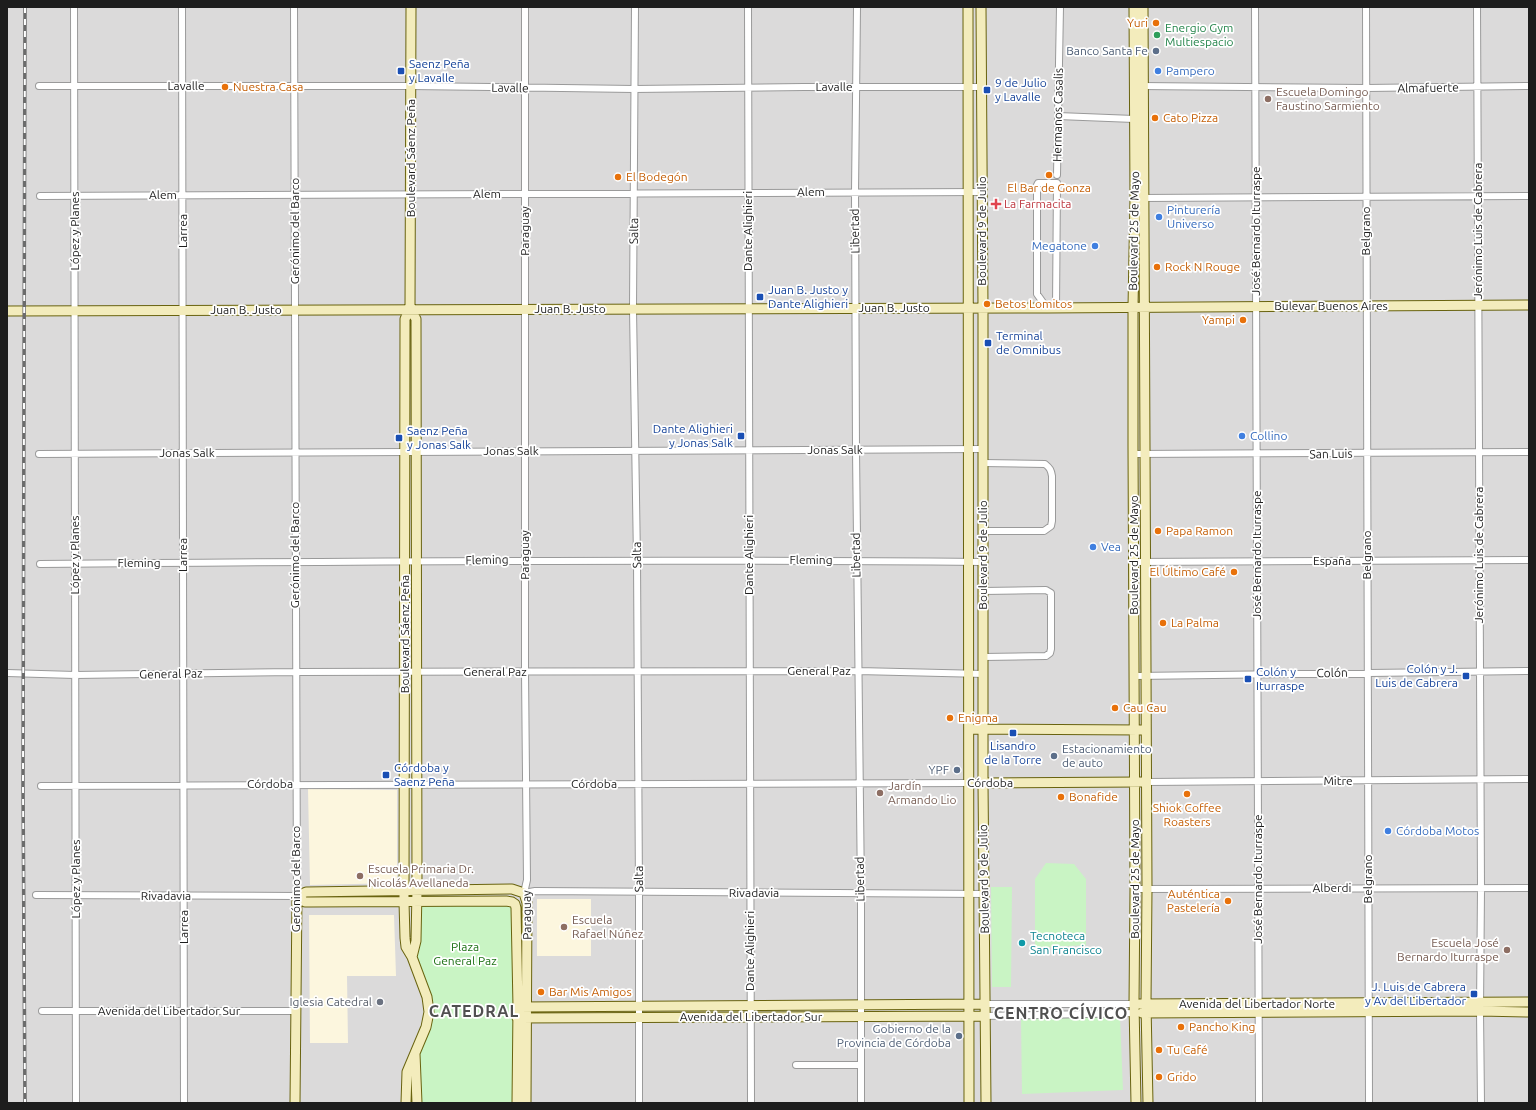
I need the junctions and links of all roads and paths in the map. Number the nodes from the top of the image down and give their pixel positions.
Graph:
1 (74, 7) edge
2 (182, 7) edge
3 (294, 7) edge
4 (411, 7) edge
5 (525, 7) edge
6 (635, 7) edge
7 (748, 7) edge
8 (857, 7) edge
9 (968, 7) edge
10 (981, 7) edge
11 (1060, 7) edge
12 (1134, 7) edge
13 (1144, 7) edge
14 (1256, 7) edge
15 (1366, 7) edge
16 (1477, 7) edge
17 (39, 86) dead end
18 (74, 86) junction
19 (183, 86) junction
20 (294, 86) junction
21 (411, 86) junction
22 (1134, 86) junction
23 (1144, 86) junction
24 (1529, 86) edge
25 (747, 87) junction
26 (856, 87) junction
27 (968, 87) junction
28 (981, 87) junction
29 (1256, 87) junction
30 (1478, 87) junction
31 (525, 88) junction
32 (1366, 88) junction
33 (634, 89) junction
34 (1058, 116) junction
35 (1134, 118) junction
36 (1057, 175) dead end
37 (855, 192) junction
38 (968, 192) junction
39 (982, 192) junction
40 (635, 193) junction
41 (748, 193) junction
42 (295, 194) junction
43 (411, 194) junction
44 (525, 194) junction
45 (75, 195) junction
46 (183, 195) junction
47 (40, 196) dead end
48 (1477, 196) junction
49 (1529, 196) edge
50 (1366, 197) junction
51 (1135, 198) junction
52 (1256, 198) junction
53 (1144, 199) junction
54 (1478, 305) junction
55 (1529, 305) edge
56 (1367, 306) junction
57 (1145, 307) junction
58 (1256, 307) junction
59 (748, 308) junction
60 (856, 308) junction
61 (967, 308) junction
62 (983, 308) junction
63 (1051, 308) junction
64 (1133, 308) junction
65 (525, 309) junction
66 (633, 309) junction
67 (7, 310) edge
68 (75, 310) junction
69 (183, 310) junction
70 (295, 310) junction
71 (410, 310) junction
72 (1133, 379) junction
73 (1145, 379) junction
74 (982, 448) junction
75 (968, 449) junction
76 (749, 450) junction
77 (856, 450) junction
78 (525, 451) junction
79 (636, 451) junction
80 (295, 452) junction
81 (405, 452) junction
82 (416, 452) junction
83 (1479, 452) junction
84 (1529, 452) edge
85 (75, 453) junction
86 (183, 453) junction
87 (1145, 453) junction
88 (1367, 453) junction
89 (39, 454) dead end
90 (1133, 454) junction
91 (1257, 454) junction
92 (982, 463) junction
93 (982, 531) junction
94 (525, 560) junction
95 (637, 560) junction
96 (749, 560) junction
97 (856, 560) junction
98 (1479, 560) junction
99 (1529, 560) edge
100 (405, 561) junction
101 (416, 561) junction
102 (1257, 561) junction
103 (1367, 561) junction
104 (295, 562) junction
105 (968, 562) junction
106 (983, 562) junction
107 (1134, 562) junction
108 (1146, 562) junction
109 (183, 563) junction
110 (40, 564) dead end
111 (75, 564) junction
112 (983, 591) junction
113 (983, 657) junction
114 (749, 671) junction
115 (858, 671) junction
116 (1529, 671) edge
117 (295, 672) junction
118 (405, 672) junction
119 (416, 672) junction
120 (525, 672) junction
121 (638, 672) junction
122 (1480, 672) junction
123 (7, 673) edge
124 (968, 673) junction
125 (1368, 673) junction
126 (184, 674) junction
127 (984, 674) junction
128 (1258, 674) junction
129 (75, 675) junction
130 (1135, 676) junction
131 (1146, 676) junction
132 (969, 729) junction
133 (983, 729) junction
134 (1135, 730) junction
135 (1146, 730) junction
136 (1480, 780) junction
137 (1529, 780) edge
138 (1258, 781) junction
139 (1368, 781) junction
140 (1135, 782) junction
141 (1147, 782) junction
142 (638, 783) junction
143 (750, 783) junction
144 (859, 783) junction
145 (969, 783) junction
146 (982, 783) junction
147 (296, 784) junction
148 (405, 784) junction
149 (416, 784) junction
150 (527, 784) junction
151 (76, 785) junction
152 (184, 785) junction
153 (41, 786) dead end
154 (1368, 888) junction
155 (1481, 888) junction
156 (1529, 888) edge
157 (1135, 889) junction
158 (1147, 889) junction
159 (1258, 889) junction
160 (404, 890) junction
161 (417, 890) junction
162 (639, 892) junction
163 (524, 893) junction
164 (750, 893) junction
165 (861, 894) junction
166 (984, 894) junction
167 (36, 895) dead end
168 (76, 895) junction
169 (970, 895) junction
170 (184, 896) junction
171 (296, 896) junction
172 (404, 902) junction
173 (416, 902) junction
174 (515, 904) junction
175 (412, 957) junction
176 (1529, 1002) edge
177 (860, 1004) junction
178 (985, 1004) junction
179 (750, 1005) junction
180 (969, 1005) junction
181 (639, 1006) junction
182 (522, 1007) junction
183 (1480, 1007) junction
184 (1258, 1008) junction
185 (1368, 1008) junction
186 (1134, 1009) junction
187 (1146, 1009) junction
188 (42, 1011) dead end
189 (76, 1011) junction
190 (184, 1011) junction
191 (296, 1011) junction
192 (1529, 1012) edge
193 (969, 1016) junction
194 (985, 1016) junction
195 (639, 1017) junction
196 (750, 1017) junction
197 (860, 1017) junction
198 (522, 1018) junction
199 (415, 1052) junction
200 (796, 1065) dead end
201 (861, 1065) junction
202 (76, 1103) edge
203 (184, 1103) edge
204 (295, 1103) edge
205 (406, 1103) edge
206 (417, 1103) edge
207 (517, 1103) edge
208 (526, 1103) edge
209 (639, 1103) edge
210 (751, 1103) edge
211 (861, 1103) edge
212 (969, 1103) edge
213 (986, 1103) edge
214 (1136, 1103) edge
215 (1148, 1103) edge
216 (1259, 1103) edge
217 (1369, 1103) edge
218 (1481, 1103) edge

1 - 18 street, López y Planes
2 - 19 street, Larrea
3 - 20 street, Gerónimo del Barco
4 - 21 main road, Boulevard Sáenz Peña
5 - 31 street, Paraguay
6 - 33 street, Salta
7 - 25 street, Dante Alighieri
8 - 26 street, Libertad
9 - 27 main road, Boulevard 9 de Julio
10 - 28 main road, Boulevard 9 de Julio
11 - 34 street, Hermanos Casalis
12 - 22 main road, Boulevard 25 de Mayo
13 - 23 main road, Boulevard 25 de Mayo
14 - 29 street, José Bernardo Iturraspe
15 - 32 street, Belgrano
16 - 30 street, Jerónimo Luis de Cabrera
17 - 18 street, Lavalle
18 - 19 street, Lavalle
18 - 45 street, López y Planes
19 - 20 street, Lavalle
19 - 46 street, Larrea
20 - 21 street, Lavalle
20 - 42 street, Gerónimo del Barco
21 - 31 street, Lavalle
21 - 43 main road, Boulevard Sáenz Peña
22 - 23 street, Almafuerte
22 - 35 main road, Boulevard 25 de Mayo
23 - 29 street, Almafuerte
23 - 53 main road, Boulevard 25 de Mayo
24 - 30 street, Almafuerte
25 - 26 street, Lavalle
25 - 33 street, Lavalle
25 - 41 street, Dante Alighieri
26 - 27 street, Lavalle
26 - 37 street, Libertad
27 - 28 street, Lavalle
27 - 38 main road, Boulevard 9 de Julio
28 - 39 main road, Boulevard 9 de Julio
29 - 32 street, Almafuerte
29 - 52 street, José Bernardo Iturraspe
30 - 32 street, Almafuerte
30 - 48 street, Jerónimo Luis de Cabrera
31 - 33 street, Lavalle
31 - 44 street, Paraguay
32 - 50 street, Belgrano
33 - 40 street, Salta
34 - 35 street
34 - 36 street, Hermanos Casalis
35 - 51 main road, Boulevard 25 de Mayo
37 - 38 street, Alem
37 - 41 street, Alem
37 - 60 street, Libertad
38 - 39 street, Alem
38 - 61 main road, Boulevard 9 de Julio
39 - 62 main road, Boulevard 9 de Julio
40 - 41 street, Alem
40 - 44 street, Alem
40 - 66 street, Salta
41 - 59 street, Dante Alighieri
42 - 43 street, Alem
42 - 46 street, Alem
42 - 70 street, Gerónimo del Barco
43 - 44 street, Alem
43 - 71 main road, Boulevard Sáenz Peña
44 - 65 street, Paraguay
45 - 46 street, Alem
45 - 47 street, Alem
45 - 68 street, López y Planes
46 - 69 street, Larrea
48 - 49 street
48 - 50 street
48 - 54 street, Jerónimo Luis de Cabrera
50 - 52 street
50 - 56 street, Belgrano
51 - 53 street
51 - 64 main road, Boulevard 25 de Mayo
52 - 53 street
52 - 58 street, José Bernardo Iturraspe
53 - 57 main road, Boulevard 25 de Mayo
54 - 55 main road, Bulevar Buenos Aires
54 - 56 main road, Bulevar Buenos Aires
54 - 83 street, Jerónimo Luis de Cabrera
56 - 58 main road, Bulevar Buenos Aires
56 - 88 street, Belgrano
57 - 58 main road, Bulevar Buenos Aires
57 - 64 main road, Bulevar Buenos Aires
57 - 73 main road, Boulevard 25 de Mayo
58 - 91 street, José Bernardo Iturraspe
59 - 60 main road, Juan B. Justo
59 - 66 main road, Juan B. Justo
59 - 76 street, Dante Alighieri
60 - 61 main road, Juan B. Justo
60 - 77 street, Libertad
61 - 62 main road, Juan B. Justo
61 - 75 main road, Boulevard 9 de Julio
62 - 63 main road, Juan B. Justo
62 - 74 main road, Boulevard 9 de Julio
63 - 63 street
63 - 64 main road, Juan B. Justo
64 - 72 main road, Boulevard 25 de Mayo
65 - 66 main road, Juan B. Justo
65 - 71 main road, Juan B. Justo
65 - 78 street, Paraguay
66 - 79 street, Salta
67 - 68 main road, Juan B. Justo
68 - 69 main road, Juan B. Justo
68 - 85 street, López y Planes
69 - 70 main road, Juan B. Justo
69 - 86 street, Larrea
70 - 71 main road, Juan B. Justo
70 - 80 street, Gerónimo del Barco
71 - 81 main road, Boulevard Sáenz Peña
71 - 82 main road, Boulevard Sáenz Peña
72 - 73 street
72 - 90 main road, Boulevard 25 de Mayo
73 - 87 main road, Boulevard 25 de Mayo
74 - 75 street, Jonas Salk
74 - 92 main road, Boulevard 9 de Julio
75 - 77 street, Jonas Salk
75 - 105 main road, Boulevard 9 de Julio
76 - 77 street, Jonas Salk
76 - 79 street, Jonas Salk
76 - 96 street, Dante Alighieri
77 - 97 street, Libertad
78 - 79 street, Jonas Salk
78 - 82 street, Jonas Salk
78 - 94 street, Paraguay
79 - 95 street, Salta
80 - 81 street, Jonas Salk
80 - 86 street, Jonas Salk
80 - 104 street, Gerónimo del Barco
81 - 82 street, Jonas Salk
81 - 100 main road, Boulevard Sáenz Peña
82 - 101 main road, Boulevard Sáenz Peña
83 - 84 street, San Luis
83 - 88 street, San Luis
83 - 98 street, Jerónimo Luis de Cabrera
85 - 86 street, Jonas Salk
85 - 89 street, Jonas Salk
85 - 111 street, López y Planes
86 - 109 street, Larrea
87 - 90 street, San Luis
87 - 91 street, San Luis
87 - 108 main road, Boulevard 25 de Mayo
88 - 91 street, San Luis
88 - 103 street, Belgrano
90 - 107 main road, Boulevard 25 de Mayo
91 - 102 street, José Bernardo Iturraspe
92 - 93 main road, Boulevard 9 de Julio
92 - 93 street
93 - 106 main road, Boulevard 9 de Julio
94 - 95 street, Fleming
94 - 101 street, Fleming
94 - 120 street, Paraguay
95 - 96 street, Fleming
95 - 121 street, Salta
96 - 97 street, Fleming
96 - 114 street, Dante Alighieri
97 - 105 street, Fleming
97 - 115 street, Libertad
98 - 99 street, España
98 - 103 street, España
98 - 122 street, Jerónimo Luis de Cabrera
100 - 101 street, Fleming
100 - 104 street, Fleming
100 - 118 main road, Boulevard Sáenz Peña
101 - 119 main road, Boulevard Sáenz Peña
102 - 103 street, España
102 - 108 street, España
102 - 128 street, José Bernardo Iturraspe
103 - 125 street, Belgrano
104 - 109 street, Fleming
104 - 117 street, Gerónimo del Barco
105 - 106 street, Fleming
105 - 124 main road, Boulevard 9 de Julio
106 - 112 main road, Boulevard 9 de Julio
107 - 108 street, España
107 - 130 main road, Boulevard 25 de Mayo
108 - 131 main road, Boulevard 25 de Mayo
109 - 111 street, Fleming
109 - 126 street, Larrea
110 - 111 street, Fleming
111 - 129 street, López y Planes
112 - 113 main road, Boulevard 9 de Julio
112 - 113 street
113 - 127 main road, Boulevard 9 de Julio
114 - 115 street, General Paz
114 - 121 street, General Paz
114 - 143 street, Dante Alighieri
115 - 124 street, General Paz
115 - 144 street, Libertad
116 - 122 street, Colón
117 - 118 street, General Paz
117 - 126 street, General Paz
117 - 147 street, Gerónimo del Barco
118 - 119 street, General Paz
118 - 148 main road, Boulevard Sáenz Peña
119 - 120 street, General Paz
119 - 149 main road, Boulevard Sáenz Peña
120 - 121 street, General Paz
120 - 150 street, Paraguay
121 - 142 street, Salta
122 - 125 street, Colón
122 - 136 street, Jerónimo Luis de Cabrera
123 - 129 street, General Paz
124 - 127 street, General Paz
124 - 132 main road, Boulevard 9 de Julio
125 - 128 street, Colón
125 - 139 street, Belgrano
126 - 129 street, General Paz
126 - 152 street, Larrea
127 - 133 main road, Boulevard 9 de Julio
128 - 131 street, Colón
128 - 138 street, José Bernardo Iturraspe
129 - 151 street, López y Planes
130 - 131 street, Colón
130 - 134 main road, Boulevard 25 de Mayo
131 - 135 main road, Boulevard 25 de Mayo
132 - 133 main road
132 - 145 main road, Boulevard 9 de Julio
133 - 134 main road
133 - 146 main road, Boulevard 9 de Julio
134 - 135 main road
134 - 140 main road, Boulevard 25 de Mayo
135 - 141 main road, Boulevard 25 de Mayo
136 - 137 street, Mitre
136 - 139 street, Mitre
136 - 155 street, Jerónimo Luis de Cabrera
138 - 139 street, Mitre
138 - 141 street, Mitre
138 - 159 street, José Bernardo Iturraspe
139 - 154 street, Belgrano
140 - 141 main road, Córdoba
140 - 146 main road, Córdoba
140 - 157 main road, Boulevard 25 de Mayo
141 - 158 main road, Boulevard 25 de Mayo
142 - 143 street, Córdoba
142 - 150 street, Córdoba
142 - 162 street, Salta
143 - 144 street, Córdoba
143 - 164 street, Dante Alighieri
144 - 145 street, Córdoba
144 - 165 street, Libertad
145 - 146 main road, Córdoba
145 - 169 main road, Boulevard 9 de Julio
146 - 166 main road, Boulevard 9 de Julio
147 - 148 street, Córdoba
147 - 152 street, Córdoba
147 - 171 street, Gerónimo del Barco
148 - 149 street, Córdoba
148 - 160 main road, Boulevard Sáenz Peña
149 - 150 street, Córdoba
149 - 161 main road, Boulevard Sáenz Peña
150 - 163 street, Paraguay
151 - 152 street, Córdoba
151 - 153 street, Córdoba
151 - 168 street, López y Planes
152 - 170 street, Larrea
154 - 155 street, Alberdi
154 - 159 street, Alberdi
154 - 185 street, Belgrano
155 - 156 street, Alberdi
155 - 183 street, Jerónimo Luis de Cabrera
157 - 158 street, Alberdi
157 - 186 main road, Boulevard 25 de Mayo
158 - 159 street, Alberdi
158 - 187 main road, Boulevard 25 de Mayo
159 - 184 street, José Bernardo Iturraspe
160 - 161 main road, Rivadavia
160 - 171 main road, Rivadavia
160 - 172 main road, Boulevard Sáenz Peña
161 - 163 main road, Rivadavia
161 - 173 main road, Boulevard Sáenz Peña
162 - 163 street, Rivadavia
162 - 164 street, Rivadavia
162 - 181 street, Salta
163 - 174 main road
163 - 182 main road, Paraguay
164 - 165 street, Rivadavia
164 - 179 street, Dante Alighieri
165 - 169 street, Rivadavia
165 - 177 street, Libertad
166 - 169 street, Rivadavia
166 - 178 main road, Boulevard 9 de Julio
167 - 168 street, Rivadavia
168 - 170 street, Rivadavia
168 - 189 street, López y Planes
169 - 180 main road, Boulevard 9 de Julio
170 - 171 street, Rivadavia
170 - 190 street, Larrea
171 - 172 main road, Rivadavia
171 - 191 main road, Gerónimo del Barco
172 - 173 main road, Rivadavia
172 - 175 main road, Boulevard Sáenz Peña
173 - 174 main road, Rivadavia
173 - 175 main road, Boulevard Sáenz Peña
174 - 182 main road, Paraguay
175 - 199 main road, Boulevard Sáenz Peña
176 - 183 main road, Avenida del Libertador Norte
177 - 179 main road, Avenida del Libertador Sur
177 - 180 main road, Avenida del Libertador Sur
177 - 197 street, Libertad
178 - 180 main road, Avenida del Libertador Sur
178 - 186 street, Avenida del Libertador Norte
178 - 194 main road, Boulevard 9 de Julio
179 - 181 main road, Avenida del Libertador Sur
179 - 196 street, Dante Alighieri
180 - 193 main road, Boulevard 9 de Julio
181 - 182 main road, Avenida del Libertador Sur
181 - 195 street, Salta
182 - 198 main road, Paraguay
183 - 185 main road, Avenida del Libertador Norte
183 - 192 main road, Avenida del Libertador Norte
183 - 218 street, Jerónimo Luis de Cabrera
184 - 185 main road, Avenida del Libertador Norte
184 - 187 main road, Avenida del Libertador Norte
184 - 216 street, José Bernardo Iturraspe
185 - 217 street, Belgrano
186 - 187 main road, Avenida del Libertador Norte
186 - 194 street, Avenida del Libertador Norte
186 - 214 main road, Boulevard 25 de Mayo
187 - 215 main road, Boulevard 25 de Mayo
188 - 189 street, Avenida del Libertador Sur
189 - 190 street, Avenida del Libertador Sur
189 - 202 street, López y Planes
190 - 191 street, Avenida del Libertador Sur
190 - 203 street, Larrea
191 - 204 main road, Gerónimo del Barco
193 - 194 main road, Avenida del Libertador Sur
193 - 197 main road, Avenida del Libertador Sur
193 - 212 main road, Boulevard 9 de Julio
194 - 213 main road, Boulevard 9 de Julio
195 - 196 main road, Avenida del Libertador Sur
195 - 198 main road, Avenida del Libertador Sur
195 - 209 street, Salta
196 - 197 main road, Avenida del Libertador Sur
196 - 210 street, Dante Alighieri
197 - 201 street, Libertad
198 - 207 main road, Paraguay
198 - 208 main road, Paraguay
199 - 205 main road, Boulevard Sáenz Peña
199 - 206 main road, Boulevard Sáenz Peña
200 - 201 street
201 - 211 street, Libertad

